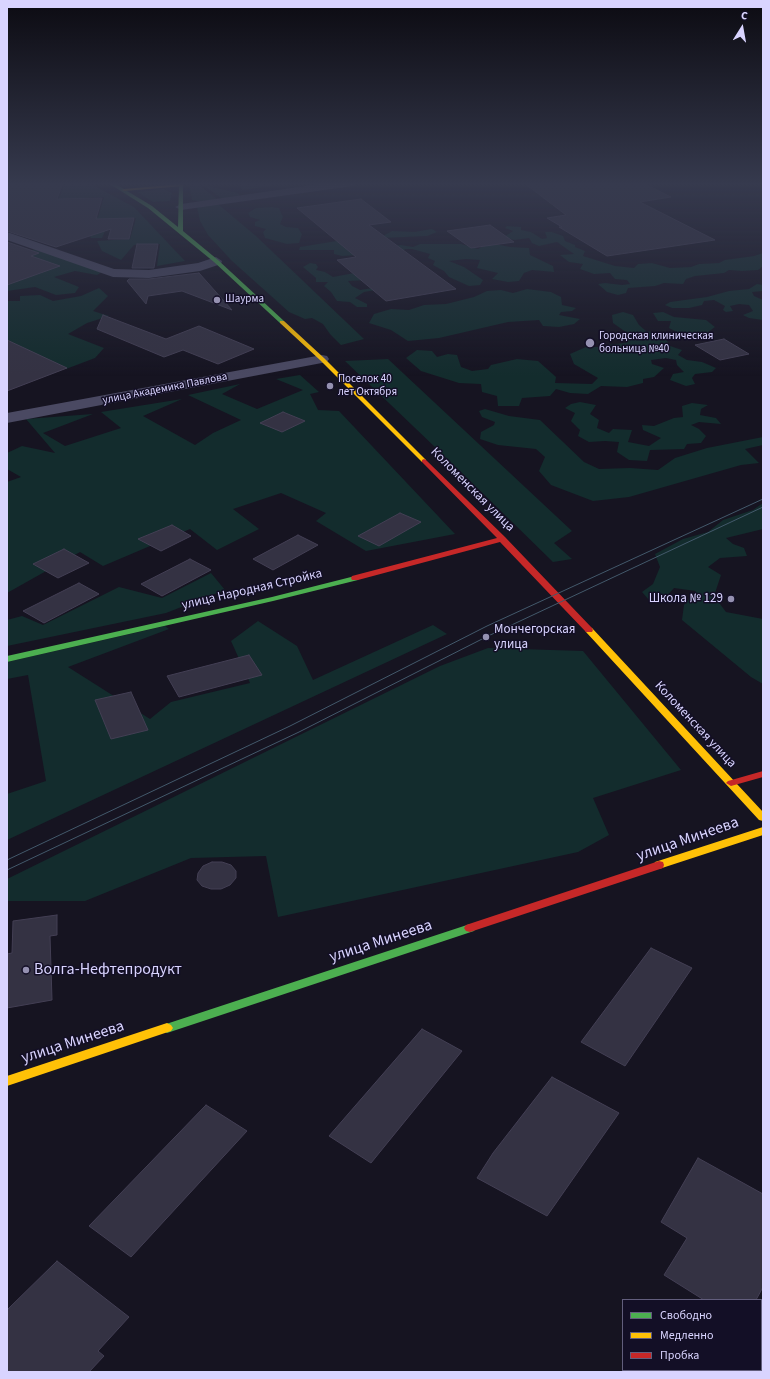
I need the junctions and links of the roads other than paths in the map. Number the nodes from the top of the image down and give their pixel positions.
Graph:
1 (40, 247) edge
2 (199, 247) edge
3 (216, 261) junction
4 (322, 359) junction
5 (7, 418) edge
6 (502, 539) junction
7 (7, 659) edge
8 (763, 774) edge
9 (731, 783) junction
10 (763, 818) edge
11 (763, 831) edge
12 (7, 1081) edge

1 - 3 street
2 - 3 main road, Коломенская улица
3 - 4 main road, Коломенская улица
4 - 5 street, улица Академика Павлова
4 - 6 main road, Коломенская улица
6 - 7 main road, улица Народная Стройка
6 - 9 main road, Коломенская улица
8 - 9 main road
9 - 10 main road, Коломенская улица
11 - 12 main road, улица Минеева

